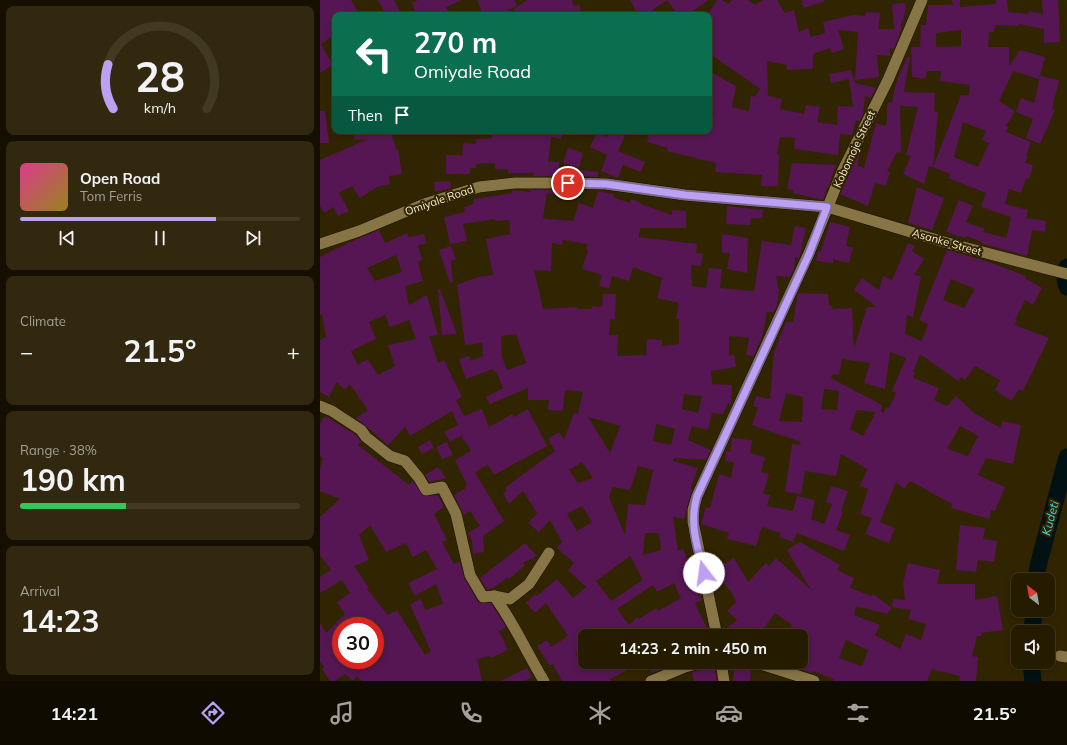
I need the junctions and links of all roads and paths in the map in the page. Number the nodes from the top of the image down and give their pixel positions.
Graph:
1 (922, 0) edge
2 (827, 207) junction
3 (320, 244) edge
4 (1062, 273) edge
5 (320, 406) edge
6 (549, 553) dead end
7 (494, 596) junction
8 (716, 629) edge
9 (681, 669) edge
10 (722, 669) edge
11 (776, 669) edge
12 (544, 681) edge
13 (651, 681) edge
14 (724, 681) edge
15 (814, 681) edge

1 - 2 street, Kobomoje Street
2 - 3 street, Omiyale Road
2 - 4 street, Asanke Street
2 - 8 street, Kobomoje Street
5 - 7 street
6 - 7 street
7 - 12 street
9 - 13 street
10 - 14 street
11 - 15 street

